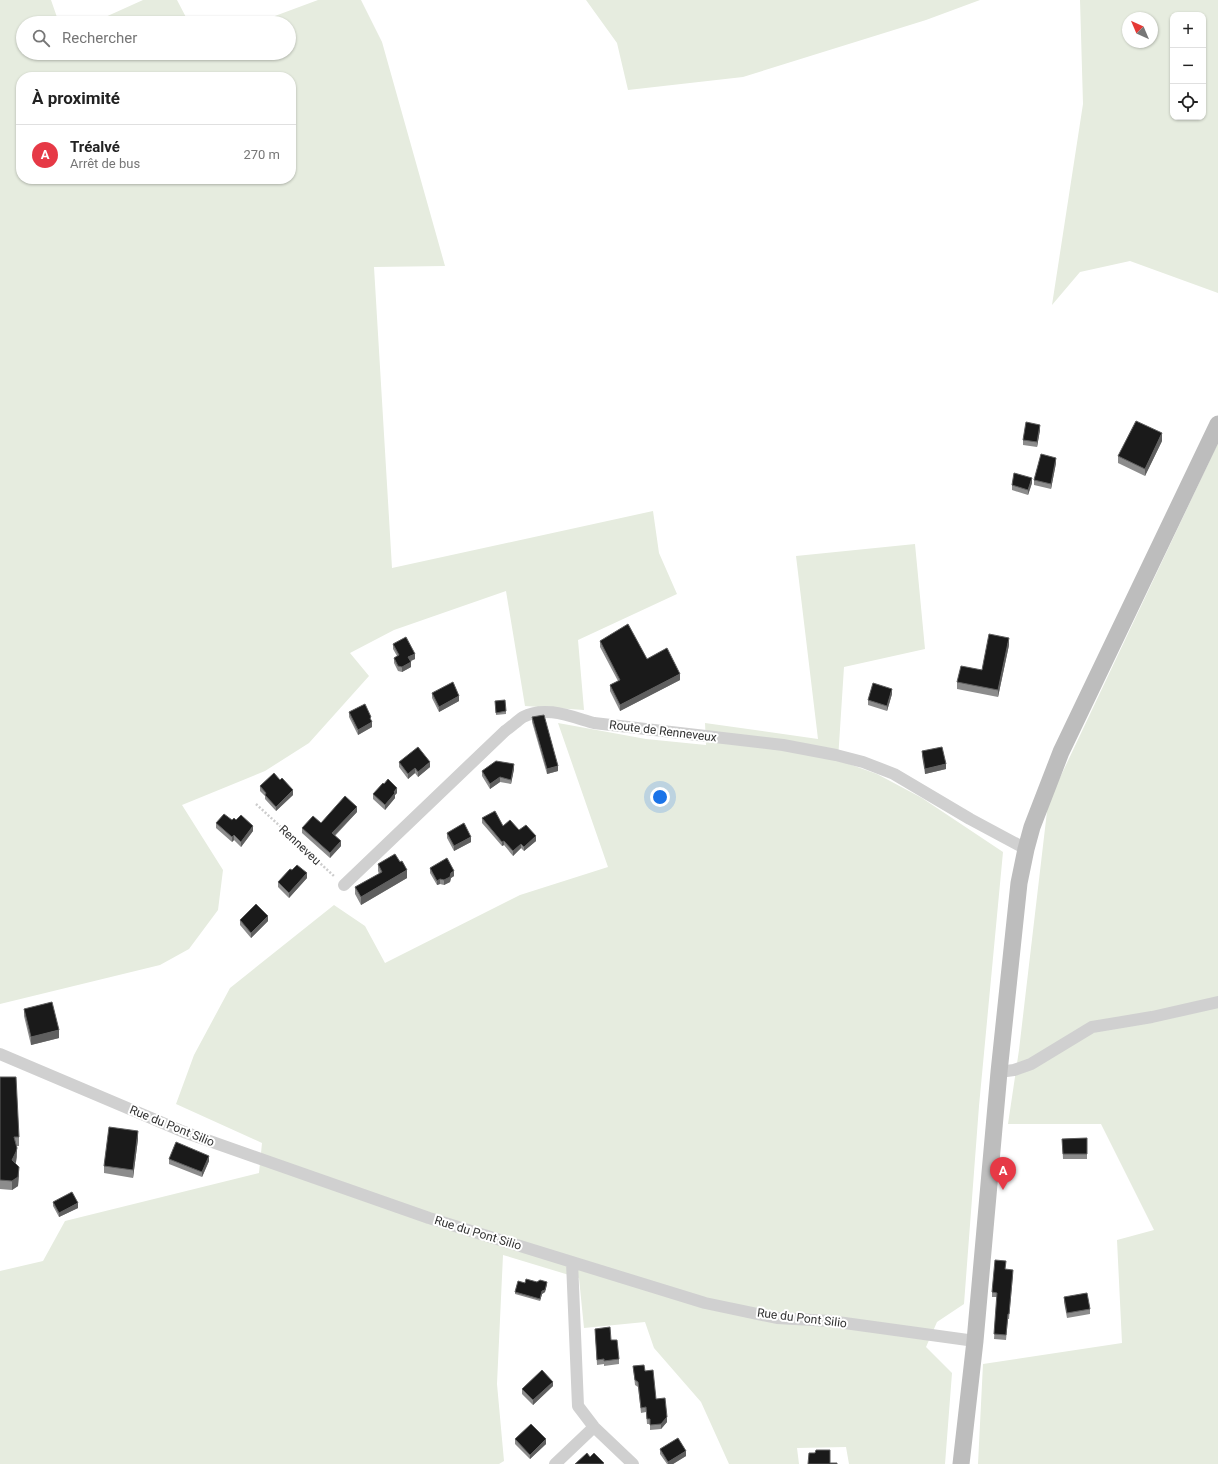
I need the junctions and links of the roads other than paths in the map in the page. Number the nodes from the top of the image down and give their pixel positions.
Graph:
1 (1218, 424) edge
2 (1026, 849) junction
3 (344, 886) road end
4 (1218, 1002) edge
5 (0, 1054) edge
6 (999, 1072) junction
7 (572, 1262) junction
8 (975, 1341) junction
9 (969, 1394) junction
10 (594, 1427) junction
11 (555, 1464) edge
12 (633, 1464) edge
13 (961, 1464) edge
14 (968, 1464) edge

1 - 2 main road
2 - 3 street, Route de Renneveux
2 - 6 main road
4 - 6 street
5 - 7 street, Rue du Pont Silio
6 - 8 main road
7 - 8 street, Rue du Pont Silio
7 - 10 street
8 - 9 main road
9 - 13 main road
9 - 14 main road
10 - 11 street
10 - 12 street

